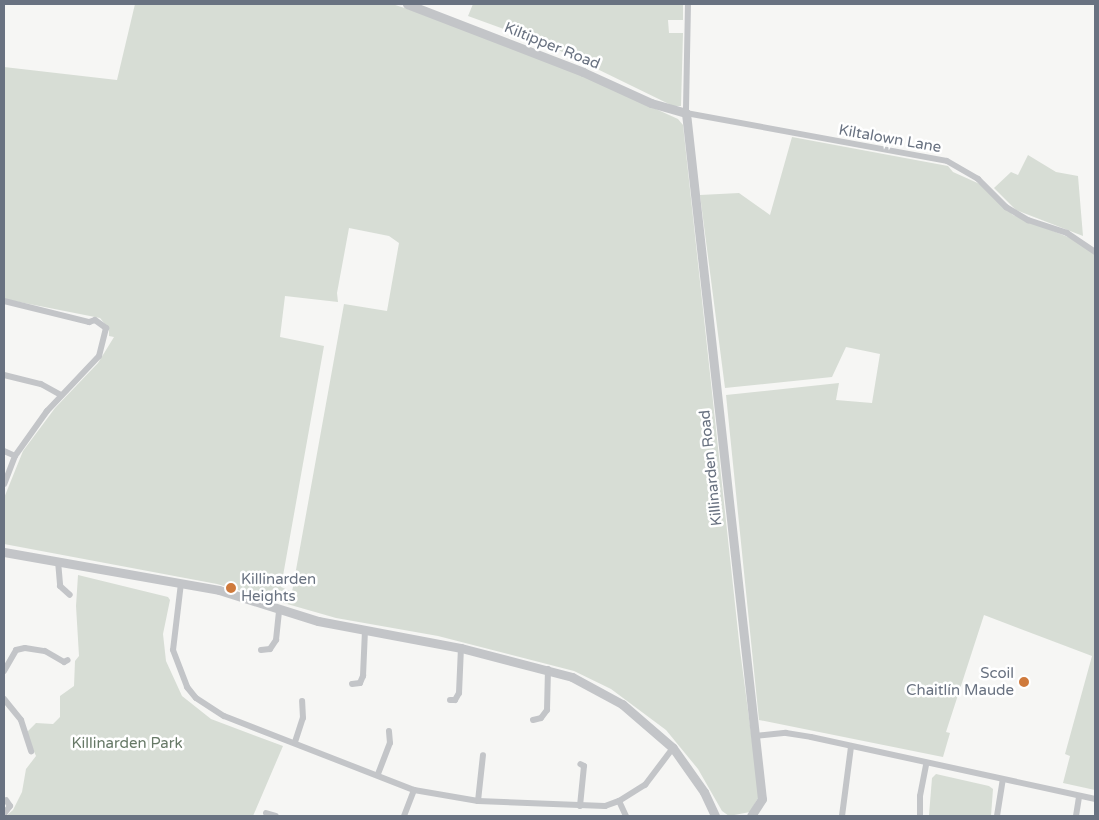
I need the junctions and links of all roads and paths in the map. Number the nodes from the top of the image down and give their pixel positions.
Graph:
1 (406, 4) edge
2 (688, 4) edge
3 (686, 114) junction
4 (1095, 252) edge
5 (4, 302) edge
6 (4, 375) edge
7 (61, 395) junction
8 (4, 451) edge
9 (15, 456) junction
10 (4, 484) edge
11 (4, 552) edge
12 (58, 561) junction
13 (181, 583) junction
14 (70, 595) dead end
15 (279, 609) junction
16 (365, 630) junction
17 (461, 648) junction
18 (261, 650) dead end
19 (68, 660) dead end
20 (548, 669) junction
21 (4, 671) edge
22 (352, 684) dead end
23 (4, 699) edge
24 (450, 700) dead end
25 (302, 701) dead end
26 (533, 720) dead end
27 (389, 731) dead end
28 (755, 736) junction
29 (295, 742) junction
30 (673, 748) junction
31 (851, 748) junction
32 (31, 751) dead end
33 (483, 755) dead end
34 (580, 764) dead end
35 (926, 764) junction
36 (378, 774) junction
37 (1003, 780) junction
38 (414, 790) junction
39 (1079, 796) junction
40 (1095, 799) edge
41 (6, 800) dead end
42 (478, 801) junction
43 (619, 801) junction
44 (580, 806) junction
45 (266, 813) dead end
46 (4, 814) edge
47 (276, 816) edge
48 (404, 816) edge
49 (626, 816) edge
50 (715, 816) edge
51 (751, 816) edge
52 (842, 816) edge
53 (920, 816) edge
54 (997, 816) edge
55 (1076, 816) edge

1 - 3 street, Kiltipper Road
2 - 3 street
3 - 4 street, Kiltalown Lane
3 - 28 street, Killinarden Road
5 - 7 street
6 - 7 street
7 - 9 street
8 - 9 street
9 - 10 street
11 - 12 street
12 - 13 street
12 - 14 street
13 - 15 street
13 - 29 street
15 - 16 street
15 - 18 street
16 - 17 street
16 - 22 street
17 - 20 street
17 - 24 street
19 - 21 street
20 - 26 street
20 - 30 street
23 - 32 street
25 - 29 street
27 - 36 street
28 - 31 street
28 - 51 street, Killinarden Road
29 - 36 street
30 - 43 street
30 - 50 street
31 - 35 street
31 - 52 street
33 - 42 street
34 - 44 street
35 - 37 street
35 - 53 street
36 - 38 street
37 - 39 street
37 - 54 street
38 - 42 street
38 - 48 street
39 - 40 street
39 - 55 street
41 - 46 street
42 - 44 street
43 - 44 street
43 - 49 street
45 - 47 street

